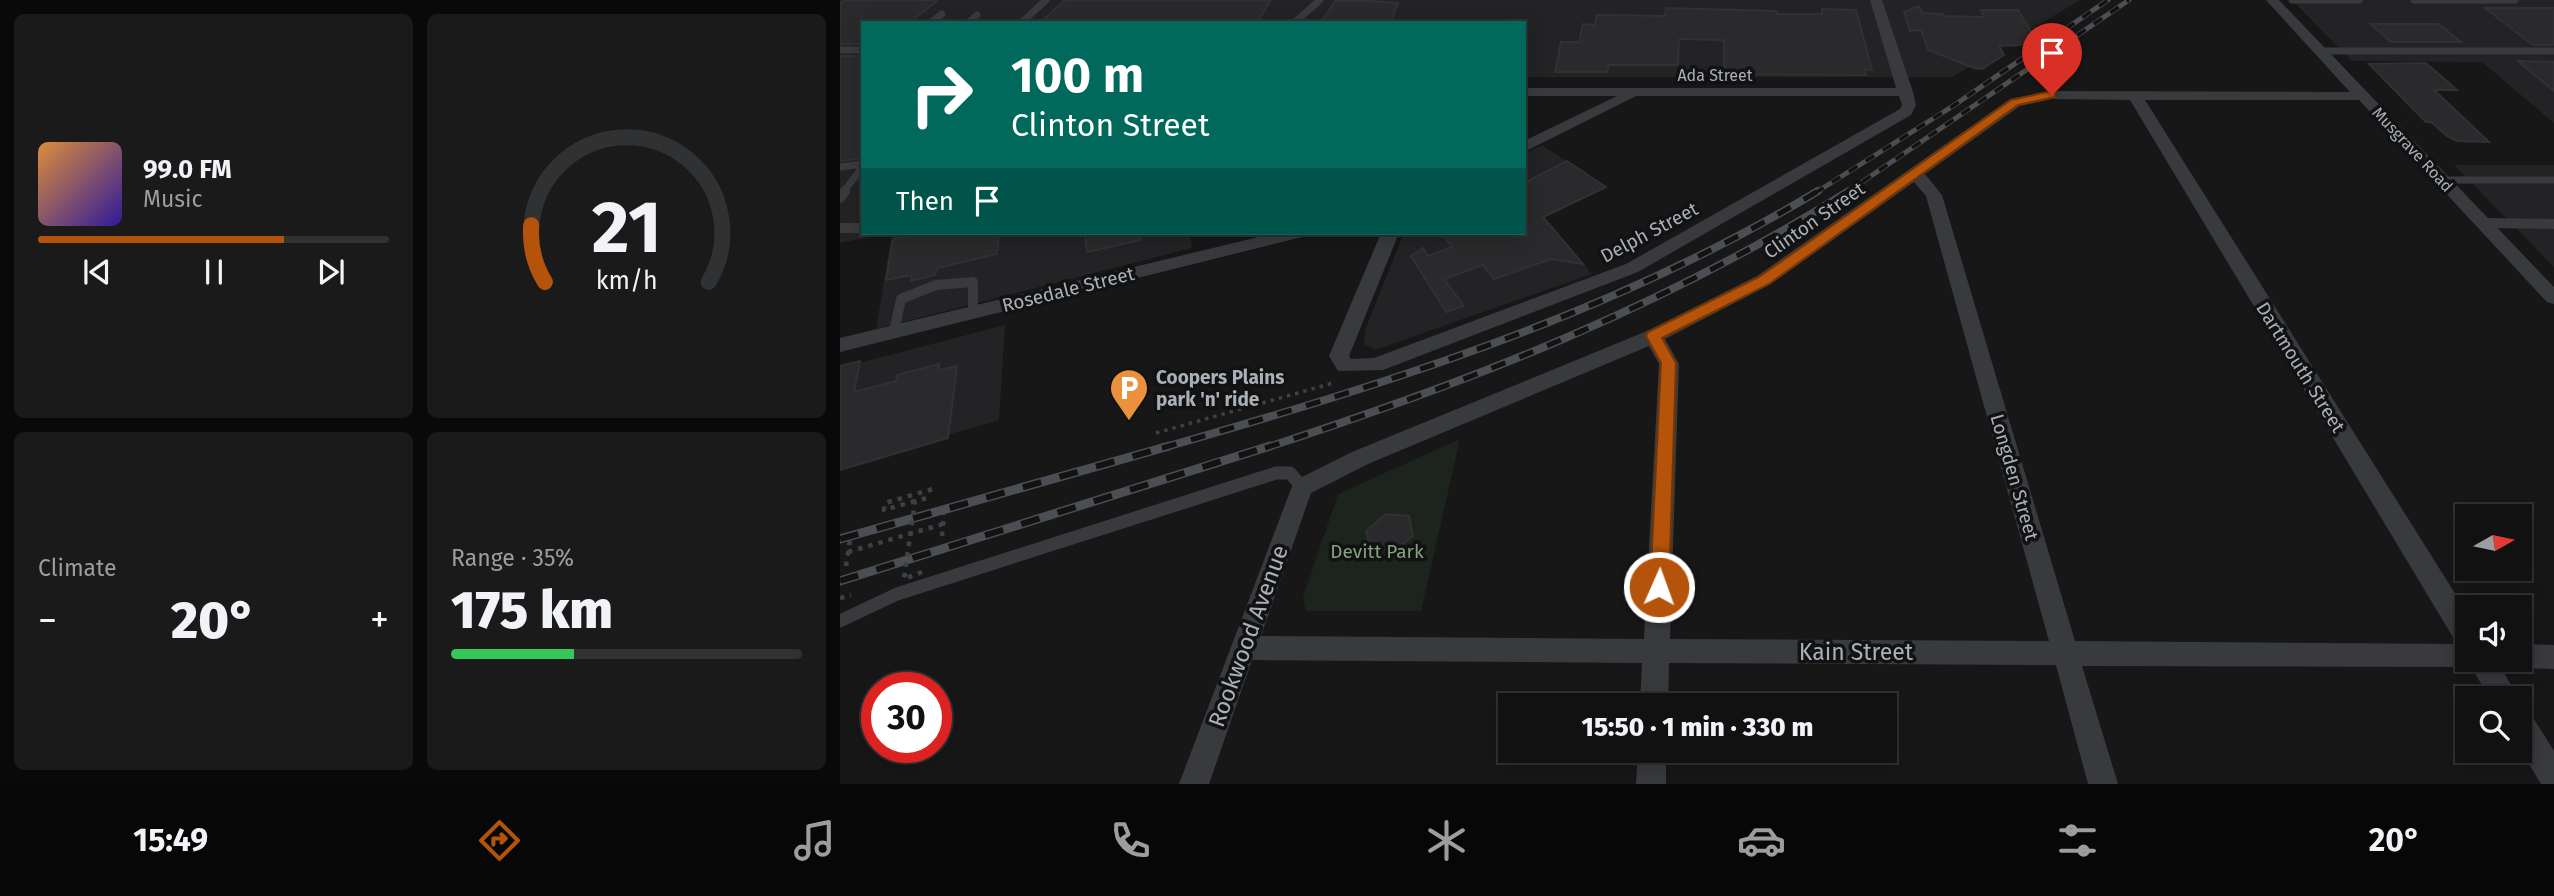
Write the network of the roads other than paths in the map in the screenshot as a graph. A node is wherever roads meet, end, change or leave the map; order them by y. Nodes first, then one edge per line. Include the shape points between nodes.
1 (1046, 0) edge
2 (1320, 0) edge
3 (1876, 0) edge
4 (2272, 0) edge
5 (2292, 0) edge
6 (2359, 0) edge
7 (2414, 0) edge
8 (2515, 0) edge
9 (942, 14) dead end
10 (977, 15) dead end
11 (933, 21) edge
12 (970, 21) edge
13 (1023, 21) edge
14 (1296, 21) edge
15 (840, 50) edge
16 (861, 50) edge
17 (2320, 51) junction
18 (2554, 51) edge
19 (1526, 92) edge
20 (1906, 92) junction
21 (1636, 93) junction
22 (2134, 96) junction
23 (2363, 96) junction
24 (1526, 146) edge
25 (861, 165) edge
26 (840, 167) edge
27 (861, 168) edge
28 (1916, 174) junction
29 (2443, 180) junction
30 (2554, 180) edge
31 (840, 198) edge
32 (2483, 223) junction
33 (2554, 224) edge
34 (840, 228) edge
35 (861, 228) edge
36 (1288, 235) edge
37 (1389, 235) edge
38 (2554, 298) edge
39 (973, 312) junction
40 (894, 331) junction
41 (1654, 336) junction
42 (840, 345) edge
43 (1302, 487) junction
44 (2455, 617) edge
45 (840, 621) edge
46 (1244, 648) junction
47 (1657, 651) junction
48 (2066, 654) junction
49 (2455, 656) edge
50 (2532, 656) edge
51 (2554, 657) edge
52 (1655, 693) edge
53 (2532, 742) edge
54 (1652, 763) edge
55 (2554, 778) edge
56 (1194, 784) edge
57 (1651, 784) edge
58 (2102, 784) edge

1 - 13 lane
2 - 14 lane
3 - 20 street
4 - 17 street, Musgrave Road
5 - 6 lane
7 - 8 lane
9 - 11 lane
10 - 12 lane
15 - 16 lane
17 - 18 lane
17 - 23 street, Musgrave Road
19 - 21 street, Ada Street
20 - 21 street, Ada Street
20 - 37 street, Delph Street via 1906,112 1632,268 1376,365 1345,366 1339,356
21 - 24 street
22 - 23 street, Clinton Street
22 - 28 street, Clinton Street via 2052,95 2015,102
22 - 44 street, Dartmouth Street
23 - 29 street, Musgrave Road
25 - 26 lane
27 - 31 lane
28 - 41 street, Clinton Street via 1764,281
28 - 48 street, Longden Street via 1934,195
29 - 30 lane
29 - 32 street, Musgrave Road
32 - 33 lane
32 - 38 street, Musgrave Road
34 - 35 lane
36 - 39 street, Rosedale Street
39 - 40 street, Rosedale Street
39 - 40 lane via 974,282 911,292 901,299
40 - 42 street, Rosedale Street
41 - 43 street, Clinton Street via 1360,458
41 - 47 street via 1668,363
43 - 45 lane via 1290,473 1276,473 897,594
43 - 46 street, Rookwood Avenue
46 - 47 street, Kain Street
46 - 56 street, Rookwood Avenue
47 - 48 street, Kain Street
47 - 52 street
48 - 49 street, Kain Street
48 - 58 street, Longden Street
50 - 51 street
53 - 55 street
54 - 57 street

